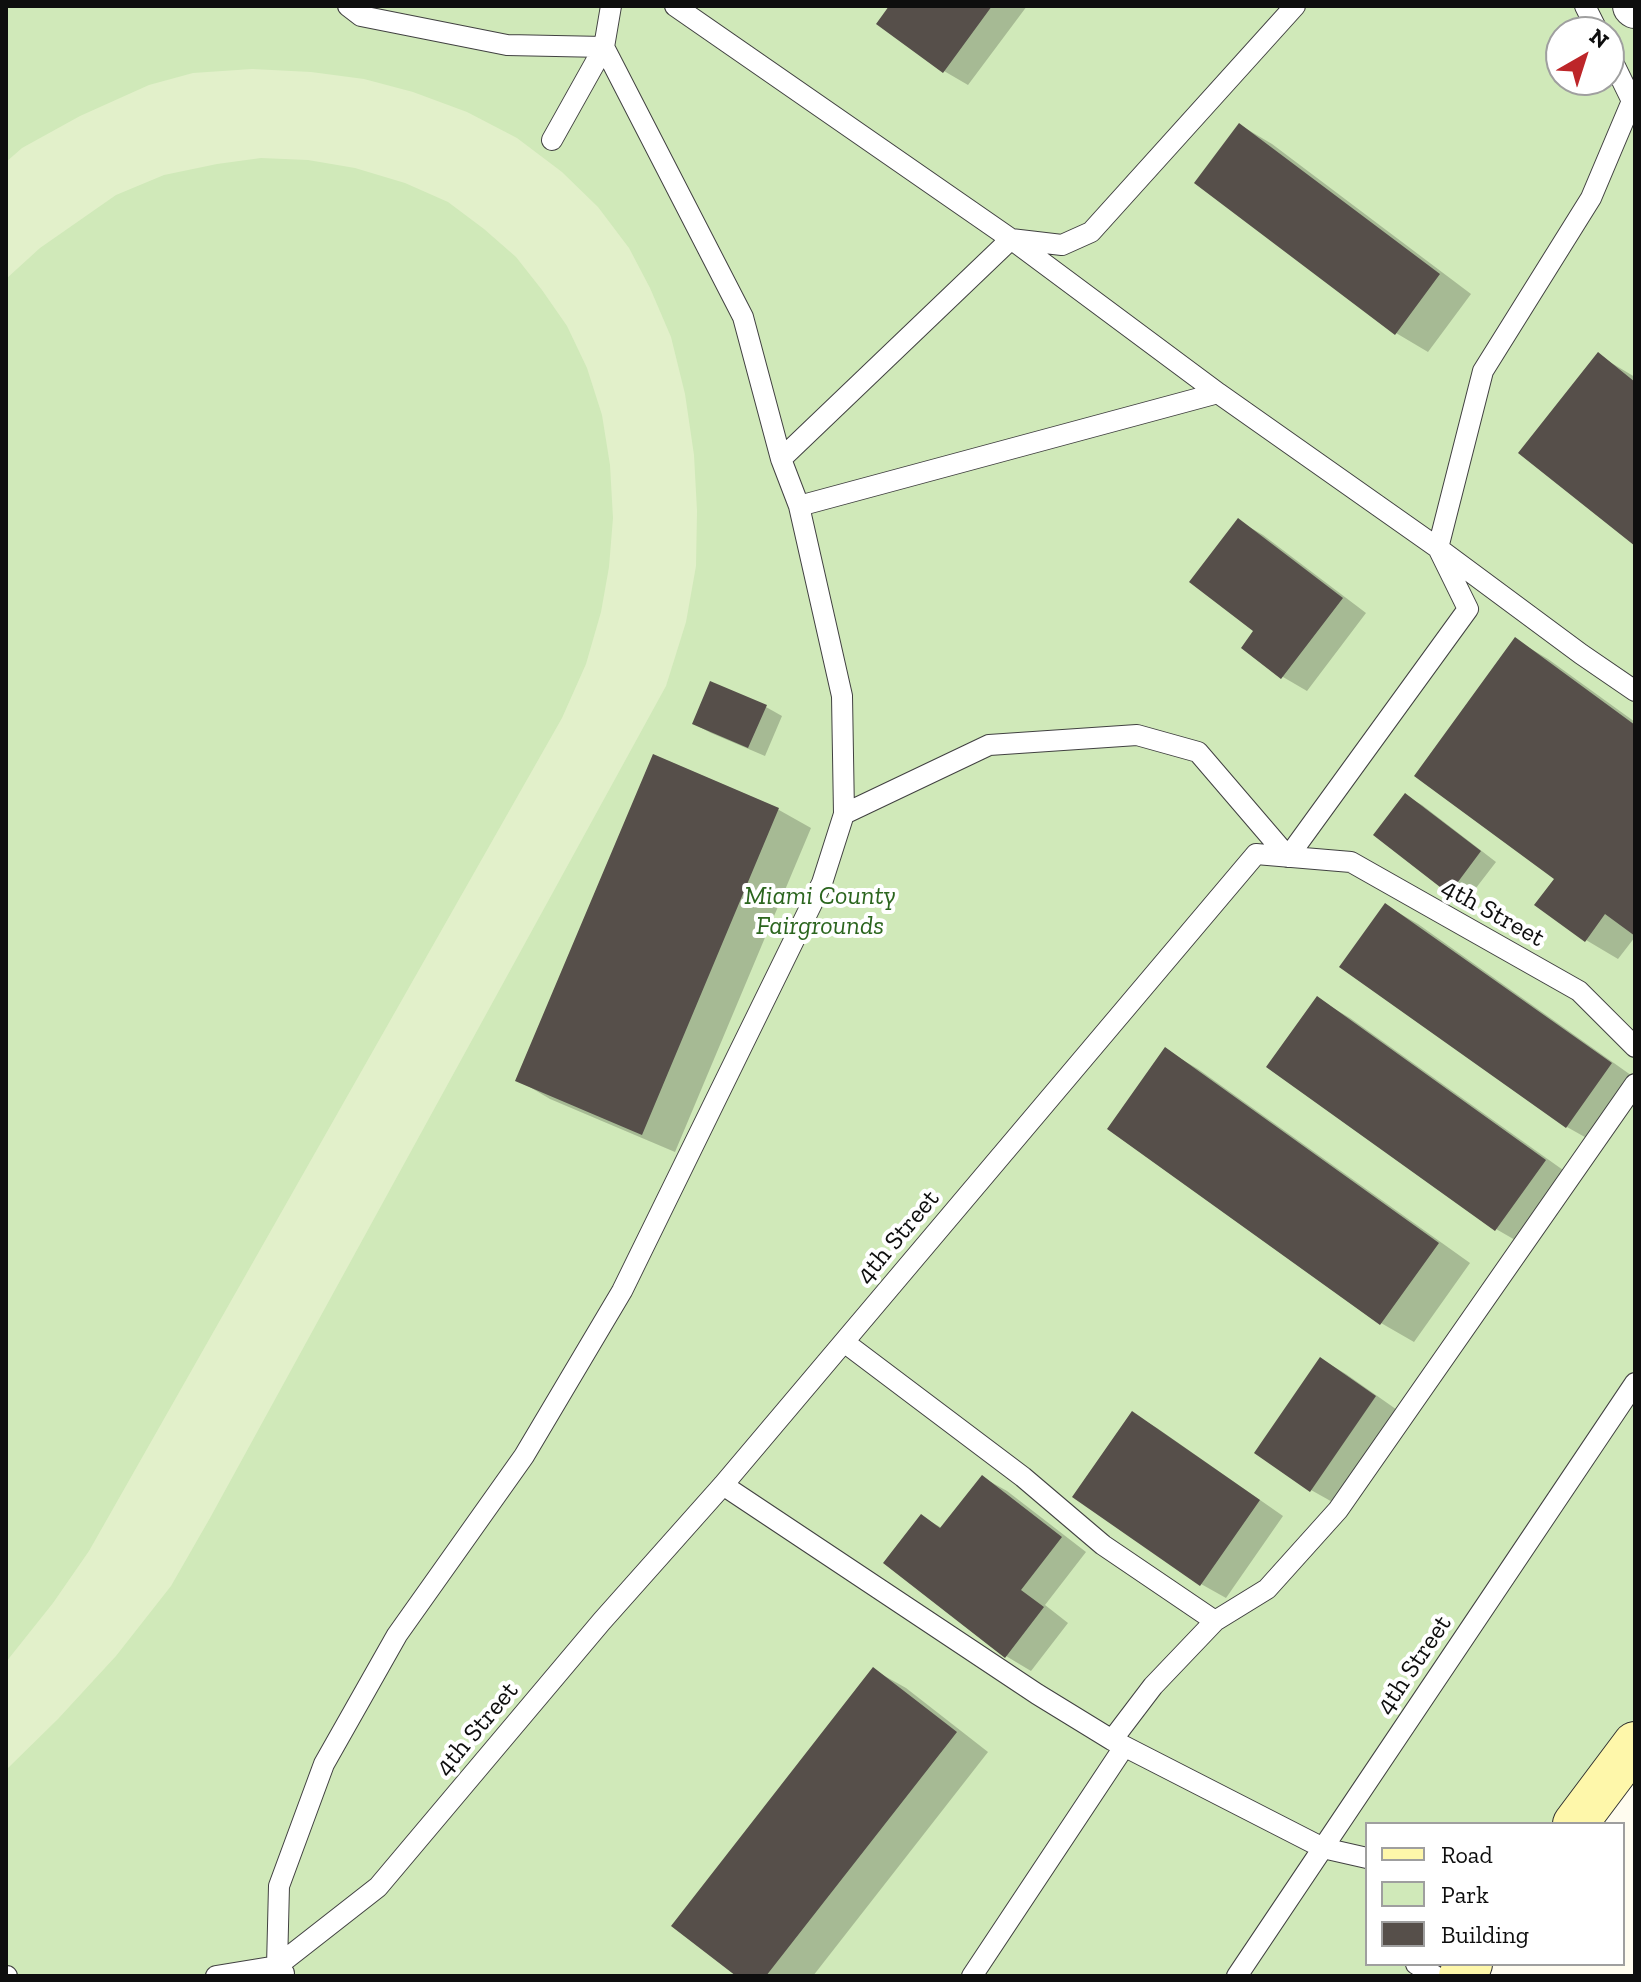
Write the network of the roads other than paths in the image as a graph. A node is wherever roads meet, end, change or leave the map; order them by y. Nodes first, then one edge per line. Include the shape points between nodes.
1 (348, 6) edge
2 (611, 6) edge
3 (675, 6) edge
4 (1295, 6) edge
5 (604, 47) junction
6 (1625, 87) edge
7 (552, 140) dead end
8 (1011, 239) junction
9 (1218, 393) junction
10 (781, 459) junction
11 (799, 506) junction
12 (1438, 548) junction
13 (1635, 691) edge
14 (844, 814) junction
15 (1288, 857) junction
16 (1635, 1047) edge
17 (1635, 1084) edge
18 (844, 1342) junction
19 (1635, 1383) edge
20 (723, 1485) junction
21 (1215, 1621) junction
22 (1118, 1744) junction
23 (1635, 1744) edge
24 (1576, 1822) edge
25 (1323, 1848) junction
26 (1365, 1858) edge
27 (278, 1973) edge
28 (216, 1976) edge
29 (972, 1976) edge
30 (1237, 1976) edge

1 - 5 lane via 361,16 507,45
2 - 5 lane
3 - 8 lane
4 - 8 lane via 1091,232 1062,245
5 - 7 lane
5 - 10 lane via 743,317
6 - 12 lane via 1632,101 1591,198 1483,371
8 - 9 lane
8 - 10 lane
9 - 11 lane
9 - 12 lane
10 - 11 lane
11 - 14 lane via 842,696
12 - 13 lane
12 - 15 lane via 1468,609
14 - 15 lane via 989,745 1137,735 1198,752
14 - 27 lane via 822,883 622,1291 524,1456 397,1635 324,1764 279,1886
15 - 16 lane, 4th Street via 1351,862 1579,991
15 - 18 lane, 4th Street via 1256,854
17 - 21 lane via 1338,1510 1267,1589
18 - 20 lane, 4th Street
18 - 21 lane via 1023,1477 1103,1545
19 - 25 lane, 4th Street
20 - 22 lane
20 - 27 lane, 4th Street via 378,1887
21 - 22 lane via 1153,1686
22 - 25 lane
22 - 29 lane
23 - 24 main road
25 - 26 lane
25 - 30 lane, 4th Street
27 - 28 lane

